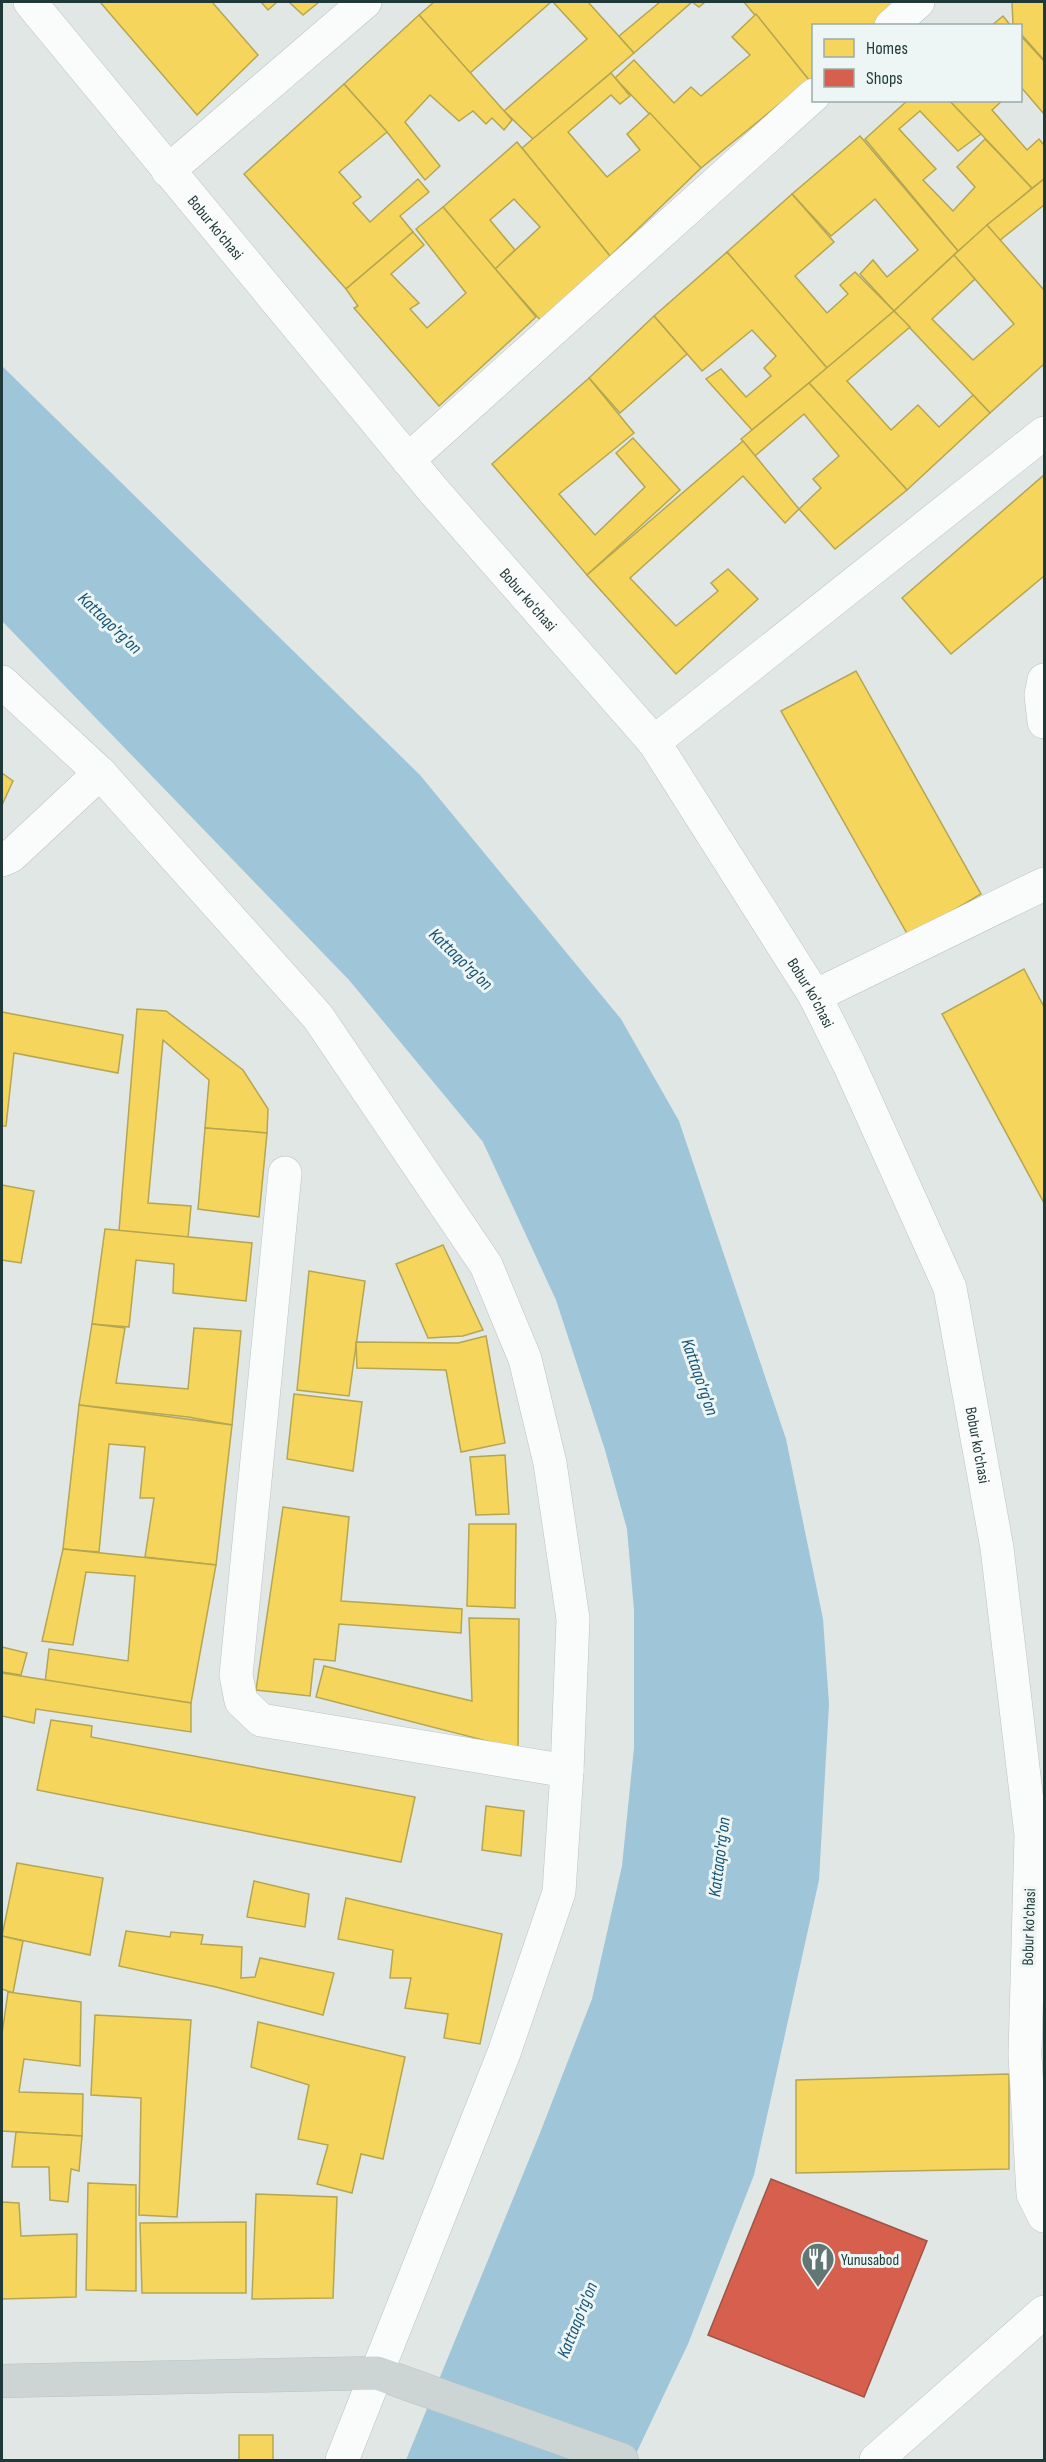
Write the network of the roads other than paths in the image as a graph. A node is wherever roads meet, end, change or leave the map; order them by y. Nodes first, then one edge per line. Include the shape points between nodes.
1 (30, 2) edge
2 (365, 2) edge
3 (918, 2) edge
4 (893, 24) edge
5 (812, 96) edge
6 (168, 171) junction
7 (1044, 434) edge
8 (408, 460) junction
9 (1044, 680) edge
10 (2, 682) edge
11 (1044, 722) edge
12 (654, 742) junction
13 (100, 773) junction
14 (2, 860) edge
15 (1044, 884) edge
16 (815, 996) junction
17 (285, 1173) dead end
18 (567, 1771) junction
19 (1035, 2055) edge
20 (1044, 2216) edge
21 (1044, 2312) edge
22 (377, 2373) junction
23 (2, 2381) edge
24 (342, 2460) edge
25 (622, 2460) edge
26 (876, 2460) edge

1 - 6 street, Bobur ko'chasi
2 - 6 street
3 - 4 street
5 - 8 street
6 - 8 street, Bobur ko'chasi
7 - 12 street
8 - 12 street, Bobur ko'chasi
9 - 11 street
10 - 13 street
12 - 16 street, Bobur ko'chasi
13 - 14 street
13 - 18 street via 318,1017 486,1265 525,1359 550,1462 573,1619
15 - 16 street
16 - 19 street, Bobur ko'chasi via 950,1288 997,1548 1030,1835
17 - 18 street via 236,1675 241,1701 261,1720
18 - 22 street via 559,1892 504,2053
19 - 20 street, Bobur ko'chasi via 1032,2194
21 - 26 street
22 - 23 main road
22 - 24 street
22 - 25 main road

